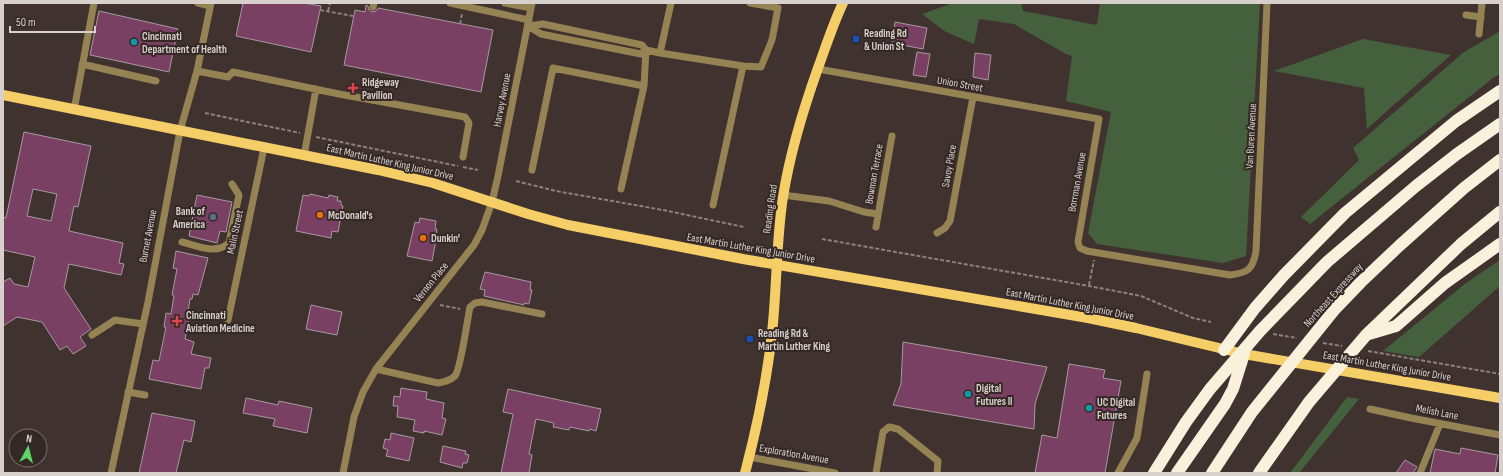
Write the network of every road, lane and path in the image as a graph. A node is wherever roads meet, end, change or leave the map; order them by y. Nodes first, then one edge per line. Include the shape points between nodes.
1 (94, 3) edge
2 (198, 3) edge
3 (330, 3) edge
4 (450, 3) edge
5 (505, 3) edge
6 (671, 3) edge
7 (750, 3) edge
8 (843, 3) edge
9 (1267, 3) edge
10 (1482, 3) edge
11 (211, 4) edge
12 (532, 5) edge
13 (320, 10) dead end
14 (328, 11) junction
15 (1466, 15) dead end
16 (353, 16) dead end
17 (1481, 17) junction
18 (528, 23) junction
19 (1479, 34) dead end
20 (646, 50) junction
21 (660, 52) junction
22 (82, 64) junction
23 (743, 66) junction
24 (818, 69) junction
25 (197, 70) junction
26 (156, 81) dead end
27 (644, 86) junction
28 (316, 89) junction
29 (1500, 91) edge
30 (3, 95) edge
31 (973, 97) junction
32 (74, 110) junction
33 (205, 113) dead end
34 (1099, 119) joint
35 (1500, 124) edge
36 (180, 131) junction
37 (308, 135) junction
38 (892, 136) dead end
39 (264, 148) junction
40 (304, 156) junction
41 (463, 157) dead end
42 (1500, 160) edge
43 (478, 170) dead end
44 (532, 170) dead end
45 (516, 181) dead end
46 (232, 184) dead end
47 (621, 189) dead end
48 (783, 195) junction
49 (492, 202) junction
50 (713, 205) dead end
51 (1500, 212) edge
52 (878, 214) junction
53 (744, 228) dead end
54 (876, 228) dead end
55 (938, 233) dead end
56 (822, 239) dead end
57 (182, 242) dead end
58 (1500, 244) edge
59 (1095, 253) junction
60 (777, 264) junction
61 (1088, 286) junction
62 (440, 305) dead end
63 (460, 309) dead end
64 (542, 314) dead end
65 (228, 320) dead end
66 (1211, 322) dead end
67 (143, 324) junction
68 (1368, 334) junction
69 (92, 336) dead end
70 (1219, 349) junction
71 (1244, 354) junction
72 (376, 369) junction
73 (1148, 374) dead end
74 (128, 392) junction
75 (145, 395) dead end
76 (1500, 398) edge
77 (1370, 409) dead end
78 (1440, 424) junction
79 (1500, 435) edge
80 (749, 458) junction
81 (111, 473) edge
82 (343, 473) edge
83 (745, 473) edge
84 (835, 473) edge
85 (876, 473) edge
86 (937, 473) edge
87 (1118, 473) edge
88 (1154, 473) edge
89 (1177, 473) edge
90 (1212, 473) edge
91 (1259, 473) edge
92 (1420, 473) edge

1 - 22 street
2 - 11 street
3 - 14 path
4 - 18 street
5 - 12 street
6 - 21 street
7 - 23 street via 778,8 772,40 761,67
8 - 24 main road, Reading Road
9 - 59 street, Van Buren Avenue via 1256,251 1250,270 1230,276
10 - 17 street
11 - 25 street, Burnet Avenue
12 - 18 street, Harvey Avenue
13 - 14 path
14 - 16 path
15 - 17 street
17 - 19 street
18 - 20 street via 541,34 641,54
18 - 49 street, Harvey Avenue
20 - 21 street
20 - 27 street
21 - 23 street
22 - 26 street
22 - 32 street
23 - 50 street
24 - 31 street, Union Street
24 - 48 main road, Reading Road via 799,125
25 - 28 street via 228,77 233,72
25 - 36 street, Burnet Avenue
27 - 44 street via 553,68
27 - 47 street
28 - 37 street
28 - 41 street via 465,118 469,122
29 - 70 highway via 1456,120 1345,213 1300,258
30 - 32 main road, East Martin Luther King Junior Drive
31 - 34 street, Union Street
31 - 55 street, Savoy Place via 950,221
32 - 36 main road, East Martin Luther King Junior Drive
33 - 37 path
34 - 59 street, Borrman Avenue via 1078,242 1080,248
35 - 88 highway via 1416,186 1328,262 1260,331 1210,389
36 - 39 main road, East Martin Luther King Junior Drive
36 - 67 street, Burnet Avenue
37 - 40 street
37 - 43 path
38 - 52 street, Bowman Terrace
39 - 40 main road, East Martin Luther King Junior Drive
39 - 65 street, Malin Street
40 - 49 main road, East Martin Luther King Junior Drive via 433,183
42 - 90 highway, Northeast Expressway via 1464,188 1399,246 1335,309 1252,412
45 - 53 path
46 - 57 street via 239,195 229,244 215,250
48 - 52 street, Bowman Terrace via 829,201
48 - 60 main road, Reading Road
49 - 60 main road, East Martin Luther King Junior Drive via 568,225
49 - 72 street, Vernon Place via 482,230 469,252
51 - 68 highway via 1456,249
52 - 54 street
56 - 61 path
58 - 68 highway via 1445,283 1396,326
59 - 61 path
60 - 70 main road, East Martin Luther King Junior Drive via 1088,318
60 - 80 main road, Reading Road via 765,383
61 - 66 path via 1141,296 1193,318
62 - 63 path
64 - 72 street via 482,302 475,303 470,307 457,372 449,380 438,383
67 - 69 street via 115,320
67 - 74 street, Burnet Avenue
68 - 91 highway via 1309,402
70 - 71 main road, East Martin Luther King Junior Drive
71 - 76 main road, East Martin Luther King Junior Drive
71 - 89 highway via 1233,389 1225,404
72 - 82 street, Vernon Place via 363,392 354,417
73 - 87 street via 1136,438
74 - 75 street
74 - 81 street, Burnet Avenue
77 - 78 street, Melish Lane
78 - 79 street, Melish Lane
78 - 92 street
80 - 83 main road, Reading Road
80 - 84 street, Exploration Avenue
85 - 86 street via 882,432 889,427 898,430 938,461

